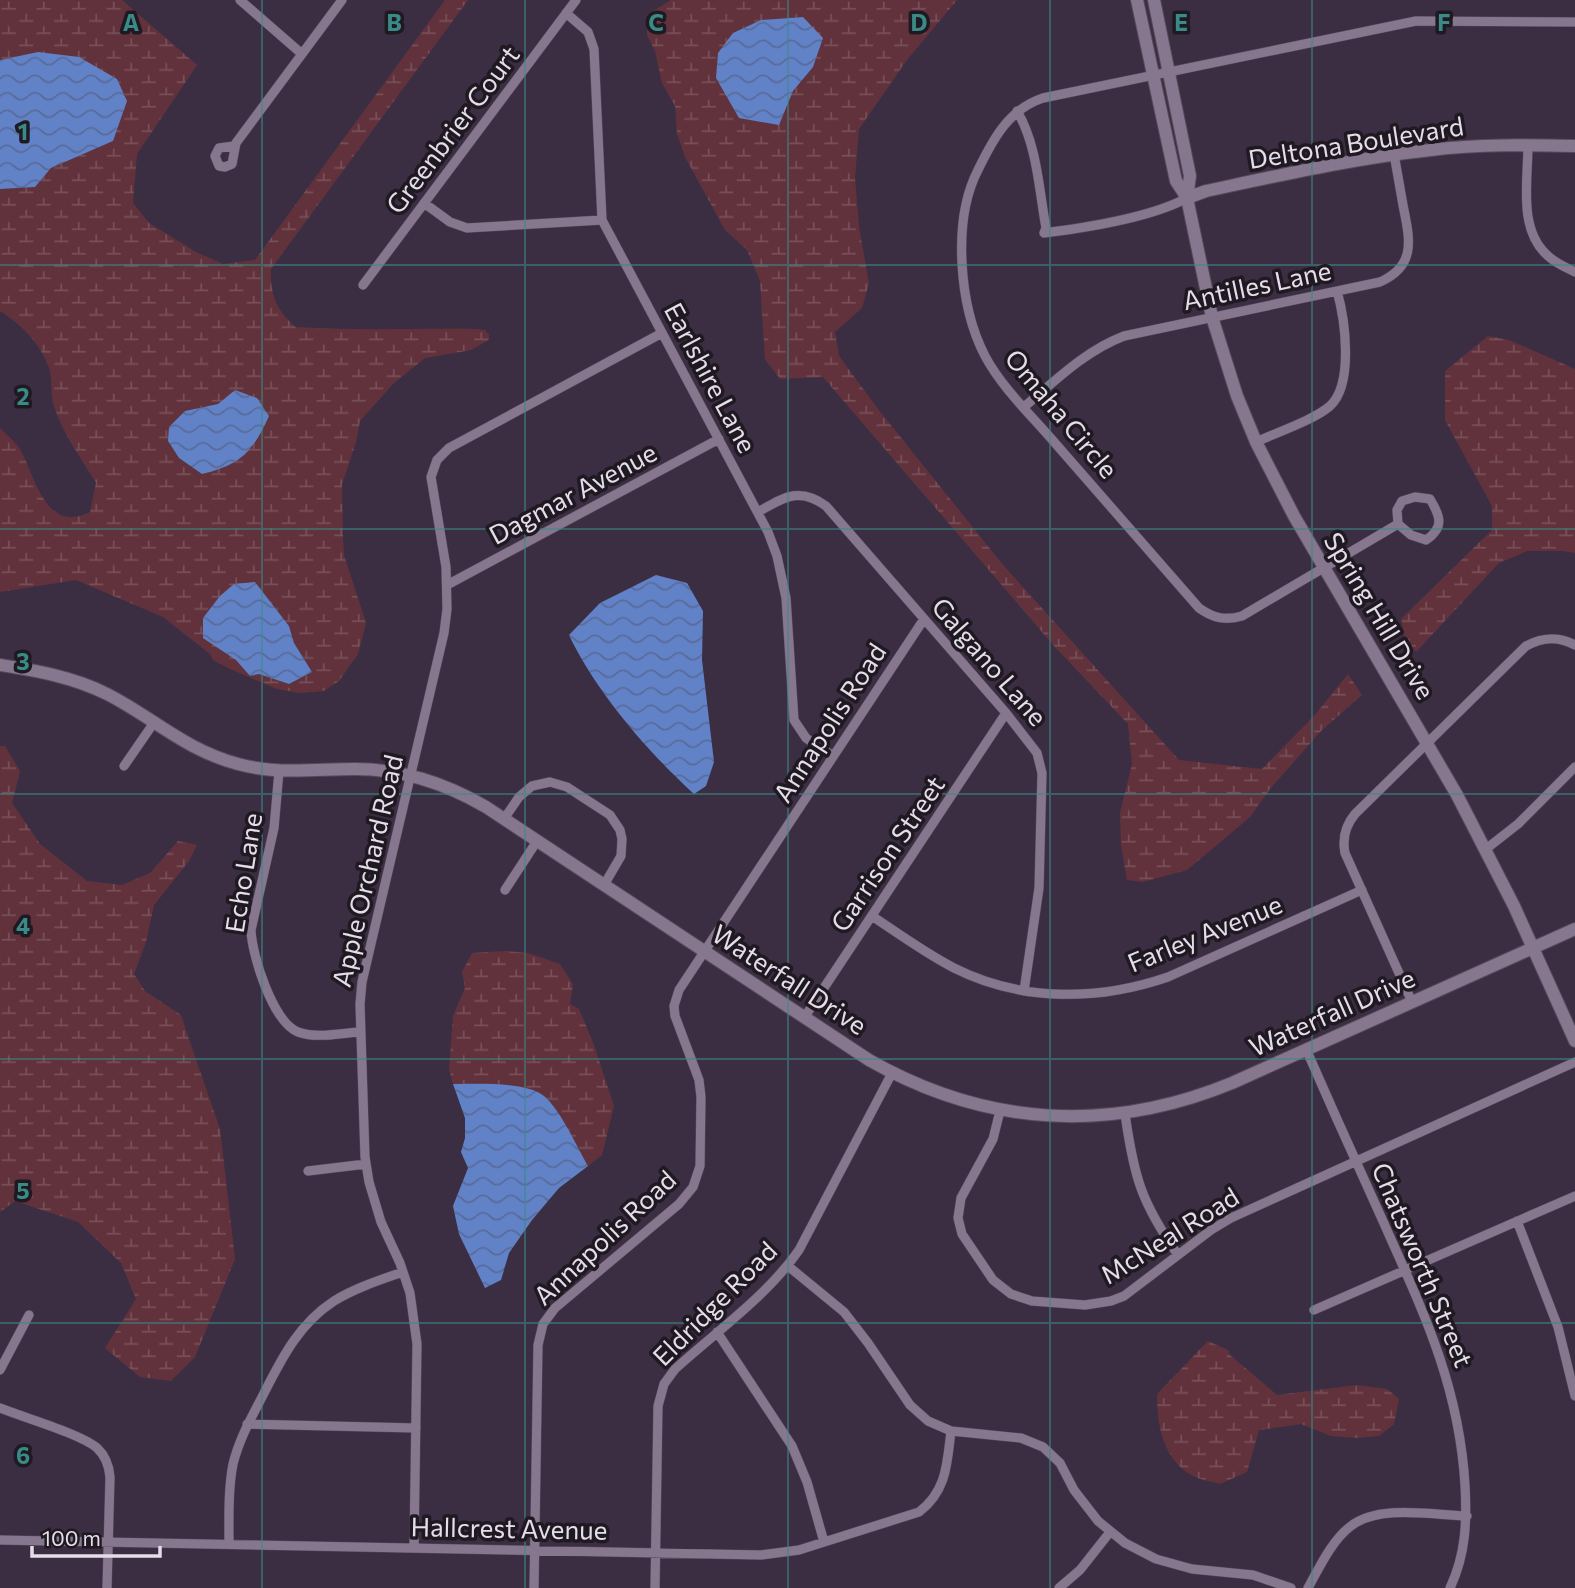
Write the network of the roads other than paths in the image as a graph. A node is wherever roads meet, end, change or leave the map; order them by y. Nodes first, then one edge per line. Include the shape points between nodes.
1 (240, 0) edge
2 (342, 0) edge
3 (576, 0) edge
4 (1137, 0) edge
5 (1154, 0) edge
6 (566, 13) junction
7 (1575, 22) edge
8 (302, 54) junction
9 (1168, 71) junction
10 (1153, 75) junction
11 (1017, 111) junction
12 (1528, 145) junction
13 (234, 146) dead end
14 (1575, 146) edge
15 (1394, 155) junction
16 (1187, 198) junction
17 (424, 203) junction
18 (601, 220) junction
19 (1575, 272) edge
20 (363, 285) dead end
21 (1338, 291) junction
22 (1212, 317) junction
23 (662, 333) junction
24 (1024, 407) junction
25 (719, 439) junction
26 (1256, 442) junction
27 (758, 512) junction
28 (1398, 524) junction
29 (1324, 567) junction
30 (447, 585) junction
31 (924, 619) junction
32 (1575, 645) edge
33 (0, 665) edge
34 (1006, 713) junction
35 (153, 723) junction
36 (1428, 743) junction
37 (833, 756) junction
38 (124, 766) dead end
39 (1575, 767) edge
40 (279, 771) junction
41 (411, 775) junction
42 (504, 819) junction
43 (537, 841) junction
44 (1486, 849) junction
45 (604, 885) junction
46 (505, 890) dead end
47 (1362, 890) junction
48 (872, 916) junction
49 (1575, 929) edge
50 (1532, 947) junction
51 (704, 952) junction
52 (1024, 991) junction
53 (1412, 1002) junction
54 (804, 1018) junction
55 (359, 1032) junction
56 (1575, 1041) edge
57 (1306, 1049) junction
58 (1575, 1062) edge
59 (892, 1073) junction
60 (1000, 1111) junction
61 (1125, 1114) junction
62 (1356, 1162) junction
63 (366, 1164) junction
64 (308, 1171) dead end
65 (1575, 1196) edge
66 (1517, 1221) junction
67 (1178, 1255) junction
68 (788, 1266) junction
69 (403, 1272) junction
70 (1405, 1272) junction
71 (1314, 1310) dead end
72 (29, 1315) dead end
73 (717, 1332) junction
74 (0, 1370) edge
75 (1575, 1396) edge
76 (0, 1408) edge
77 (247, 1424) junction
78 (416, 1428) junction
79 (951, 1431) junction
80 (1467, 1516) junction
81 (1110, 1532) junction
82 (0, 1540) edge
83 (108, 1542) junction
84 (824, 1542) junction
85 (229, 1544) junction
86 (414, 1548) junction
87 (534, 1551) junction
88 (656, 1553) junction
89 (107, 1588) edge
90 (534, 1588) edge
91 (655, 1588) edge
92 (1059, 1588) edge
93 (1291, 1588) edge
94 (1308, 1588) edge
95 (1450, 1588) edge

1 - 8 street
2 - 8 street
3 - 6 street, Greenbrier Court
4 - 10 main road, Spring Hill Drive
5 - 9 main road, Spring Hill Drive
6 - 17 street, Greenbrier Court
6 - 18 street, Earlshire Lane via 588,32 594,49
7 - 9 street, Omaha Circle via 1416,21
8 - 13 street
9 - 10 street, Omaha Circle
9 - 16 main road, Spring Hill Drive via 1190,176
10 - 11 street, Omaha Circle via 1043,98
10 - 16 main road, Spring Hill Drive via 1176,181
11 - 16 street via 1026,125 1033,155 1044,233 1172,206
11 - 24 street, Omaha Circle via 1006,121 975,175 964,210 963,251 970,318 977,338 994,371
12 - 14 main road, Deltona Boulevard
12 - 15 main road, Deltona Boulevard
12 - 19 street via 1532,234 1546,255
15 - 16 main road, Deltona Boulevard
15 - 21 street, Antilles Lane via 1409,239 1406,259 1389,278
16 - 22 main road, Spring Hill Drive
17 - 18 street via 467,228
17 - 20 street, Greenbrier Court
18 - 23 street, Earlshire Lane
21 - 22 street, Antilles Lane
21 - 26 street via 1345,351 1336,399 1322,412
22 - 24 street, Antilles Lane via 1110,342 1078,361
22 - 26 main road, Spring Hill Drive
23 - 25 street, Earlshire Lane
23 - 30 street, Apple Orchard Road via 442,453 431,477
24 - 29 street, Omaha Circle via 1206,614 1224,619 1242,615
25 - 27 street, Earlshire Lane
25 - 30 street, Dagmar Avenue
26 - 29 main road, Spring Hill Drive
27 - 31 street, Galgano Lane via 789,496 817,499
27 - 37 street, Earlshire Lane via 785,587 794,720 806,738
28 - 28 street via 1402,501 1430,499 1437,511 1436,534 1426,540 1411,536
28 - 29 street, Omaha Circle
29 - 36 main road, Spring Hill Drive
30 - 41 street, Apple Orchard Road via 444,633
31 - 34 street, Galgano Lane
31 - 37 street, Annapolis Road
32 - 36 street via 1553,638 1526,646
33 - 35 main road, Waterfall Drive via 86,684
34 - 48 street, Garrison Street
34 - 52 street, Galgano Lane via 1032,743 1042,773 1040,888
35 - 38 street
35 - 40 main road, Waterfall Drive via 219,759
36 - 44 main road, Spring Hill Drive
36 - 47 street via 1347,827 1345,853
37 - 51 street, Annapolis Road
39 - 44 street
40 - 41 main road, Waterfall Drive via 373,769
40 - 55 street, Echo Lane via 274,828 251,930 253,947 286,1025 307,1034
41 - 42 main road, Waterfall Drive via 452,789
41 - 55 street, Apple Orchard Road via 362,982
42 - 43 main road, Waterfall Drive
42 - 45 street via 525,791 540,783 558,783 610,815 620,830 621,856
43 - 45 main road, Waterfall Drive
43 - 46 street
44 - 50 main road, Spring Hill Drive
45 - 51 main road, Waterfall Drive
47 - 52 street, Farley Avenue via 1146,984 1096,994
47 - 53 street
48 - 52 street, Farley Avenue via 956,969
48 - 54 street, Garrison Street
49 - 50 main road, Waterfall Drive
50 - 53 main road, Waterfall Drive
50 - 56 main road, Spring Hill Drive
51 - 54 main road, Waterfall Drive
51 - 87 street, Annapolis Road via 674,1006 701,1090 698,1176 679,1204 555,1308 543,1324 538,1345
53 - 57 main road, Waterfall Drive
54 - 59 main road, Waterfall Drive
55 - 63 street, Apple Orchard Road
57 - 61 main road, Waterfall Drive via 1208,1093
57 - 62 street, Chatsworth Street
58 - 62 street, McNeal Road
59 - 60 main road, Waterfall Drive via 942,1095
59 - 68 street, Eldridge Road
60 - 61 main road, Waterfall Drive via 1056,1117
60 - 67 street, McNeal Road via 993,1139 961,1198 958,1218 966,1241 1002,1288 1032,1301 1097,1304 1124,1296
61 - 67 street via 1137,1182 1155,1222
62 - 67 street, McNeal Road via 1231,1218
62 - 70 street, Chatsworth Street
63 - 64 street
63 - 69 street, Apple Orchard Road via 374,1202
65 - 66 street
66 - 70 street
66 - 75 street via 1554,1315
68 - 73 street, Eldridge Road
68 - 79 street via 850,1319 918,1414
69 - 77 street via 347,1293 307,1323 285,1353
69 - 78 street, Apple Orchard Road via 415,1318
70 - 71 street
70 - 80 street, Chatsworth Street via 1433,1334 1452,1397
72 - 74 street
73 - 84 street via 792,1447
73 - 88 street, Eldridge Road via 675,1369 660,1395
76 - 83 street via 89,1442 102,1453 110,1477
77 - 78 street
77 - 85 street via 233,1466
78 - 86 street, Apple Orchard Road
79 - 81 street via 1021,1438 1043,1447 1060,1463 1085,1506
79 - 84 street, Hallcrest Avenue via 946,1475 927,1506 909,1517
80 - 94 street via 1384,1513 1360,1520 1343,1533
80 - 95 street, Chatsworth Street via 1463,1551
81 - 92 street
81 - 93 street via 1139,1552 1174,1565 1234,1571
82 - 83 street, Hallcrest Avenue
83 - 85 street, Hallcrest Avenue
83 - 89 street
84 - 88 street, Hallcrest Avenue via 761,1555
85 - 86 street, Hallcrest Avenue
86 - 87 street, Hallcrest Avenue
87 - 88 street, Hallcrest Avenue
87 - 90 street, Annapolis Road
88 - 91 street, Eldridge Road

